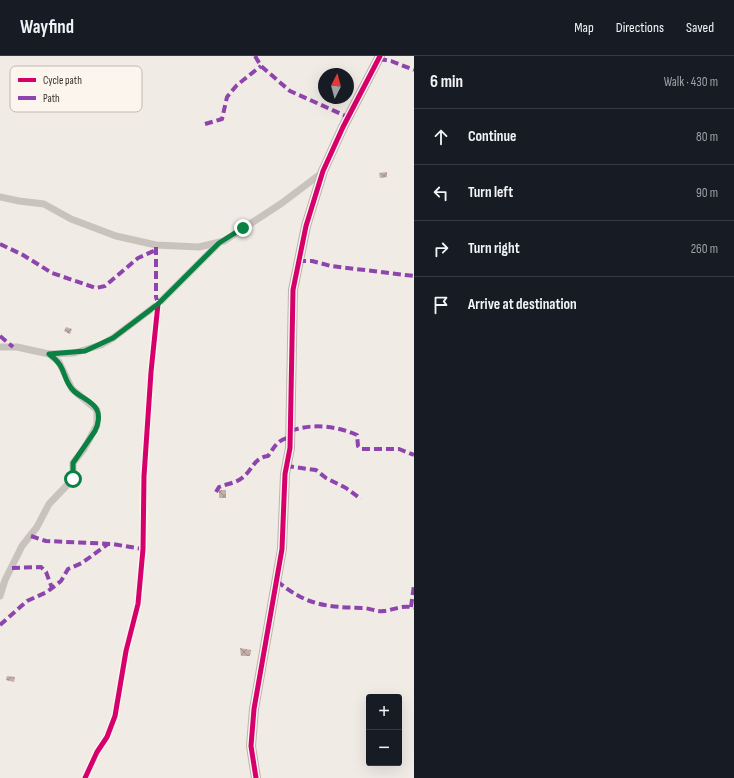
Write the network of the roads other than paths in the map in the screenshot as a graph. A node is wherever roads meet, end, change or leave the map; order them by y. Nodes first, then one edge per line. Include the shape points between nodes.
1 (380, 56) edge
2 (323, 172) junction
3 (0, 197) edge
4 (219, 243) junction
5 (158, 304) junction
6 (0, 347) edge
7 (49, 354) junction
8 (0, 596) edge
9 (85, 778) edge
10 (256, 778) edge

1 - 2 street
2 - 4 street via 282,203
2 - 10 street via 306,226 293,290 290,448 285,474 282,549 254,710 252,746
3 - 4 street via 44,204 71,219 108,234 150,244 184,248
4 - 5 street
5 - 7 street via 101,345 85,351
5 - 9 street via 151,372 144,476 143,549 137,611 126,651 115,716
6 - 7 street via 17,347
7 - 8 street via 59,362 72,389 97,410 97,426 73,463 73,479 50,504 38,527 20,549

